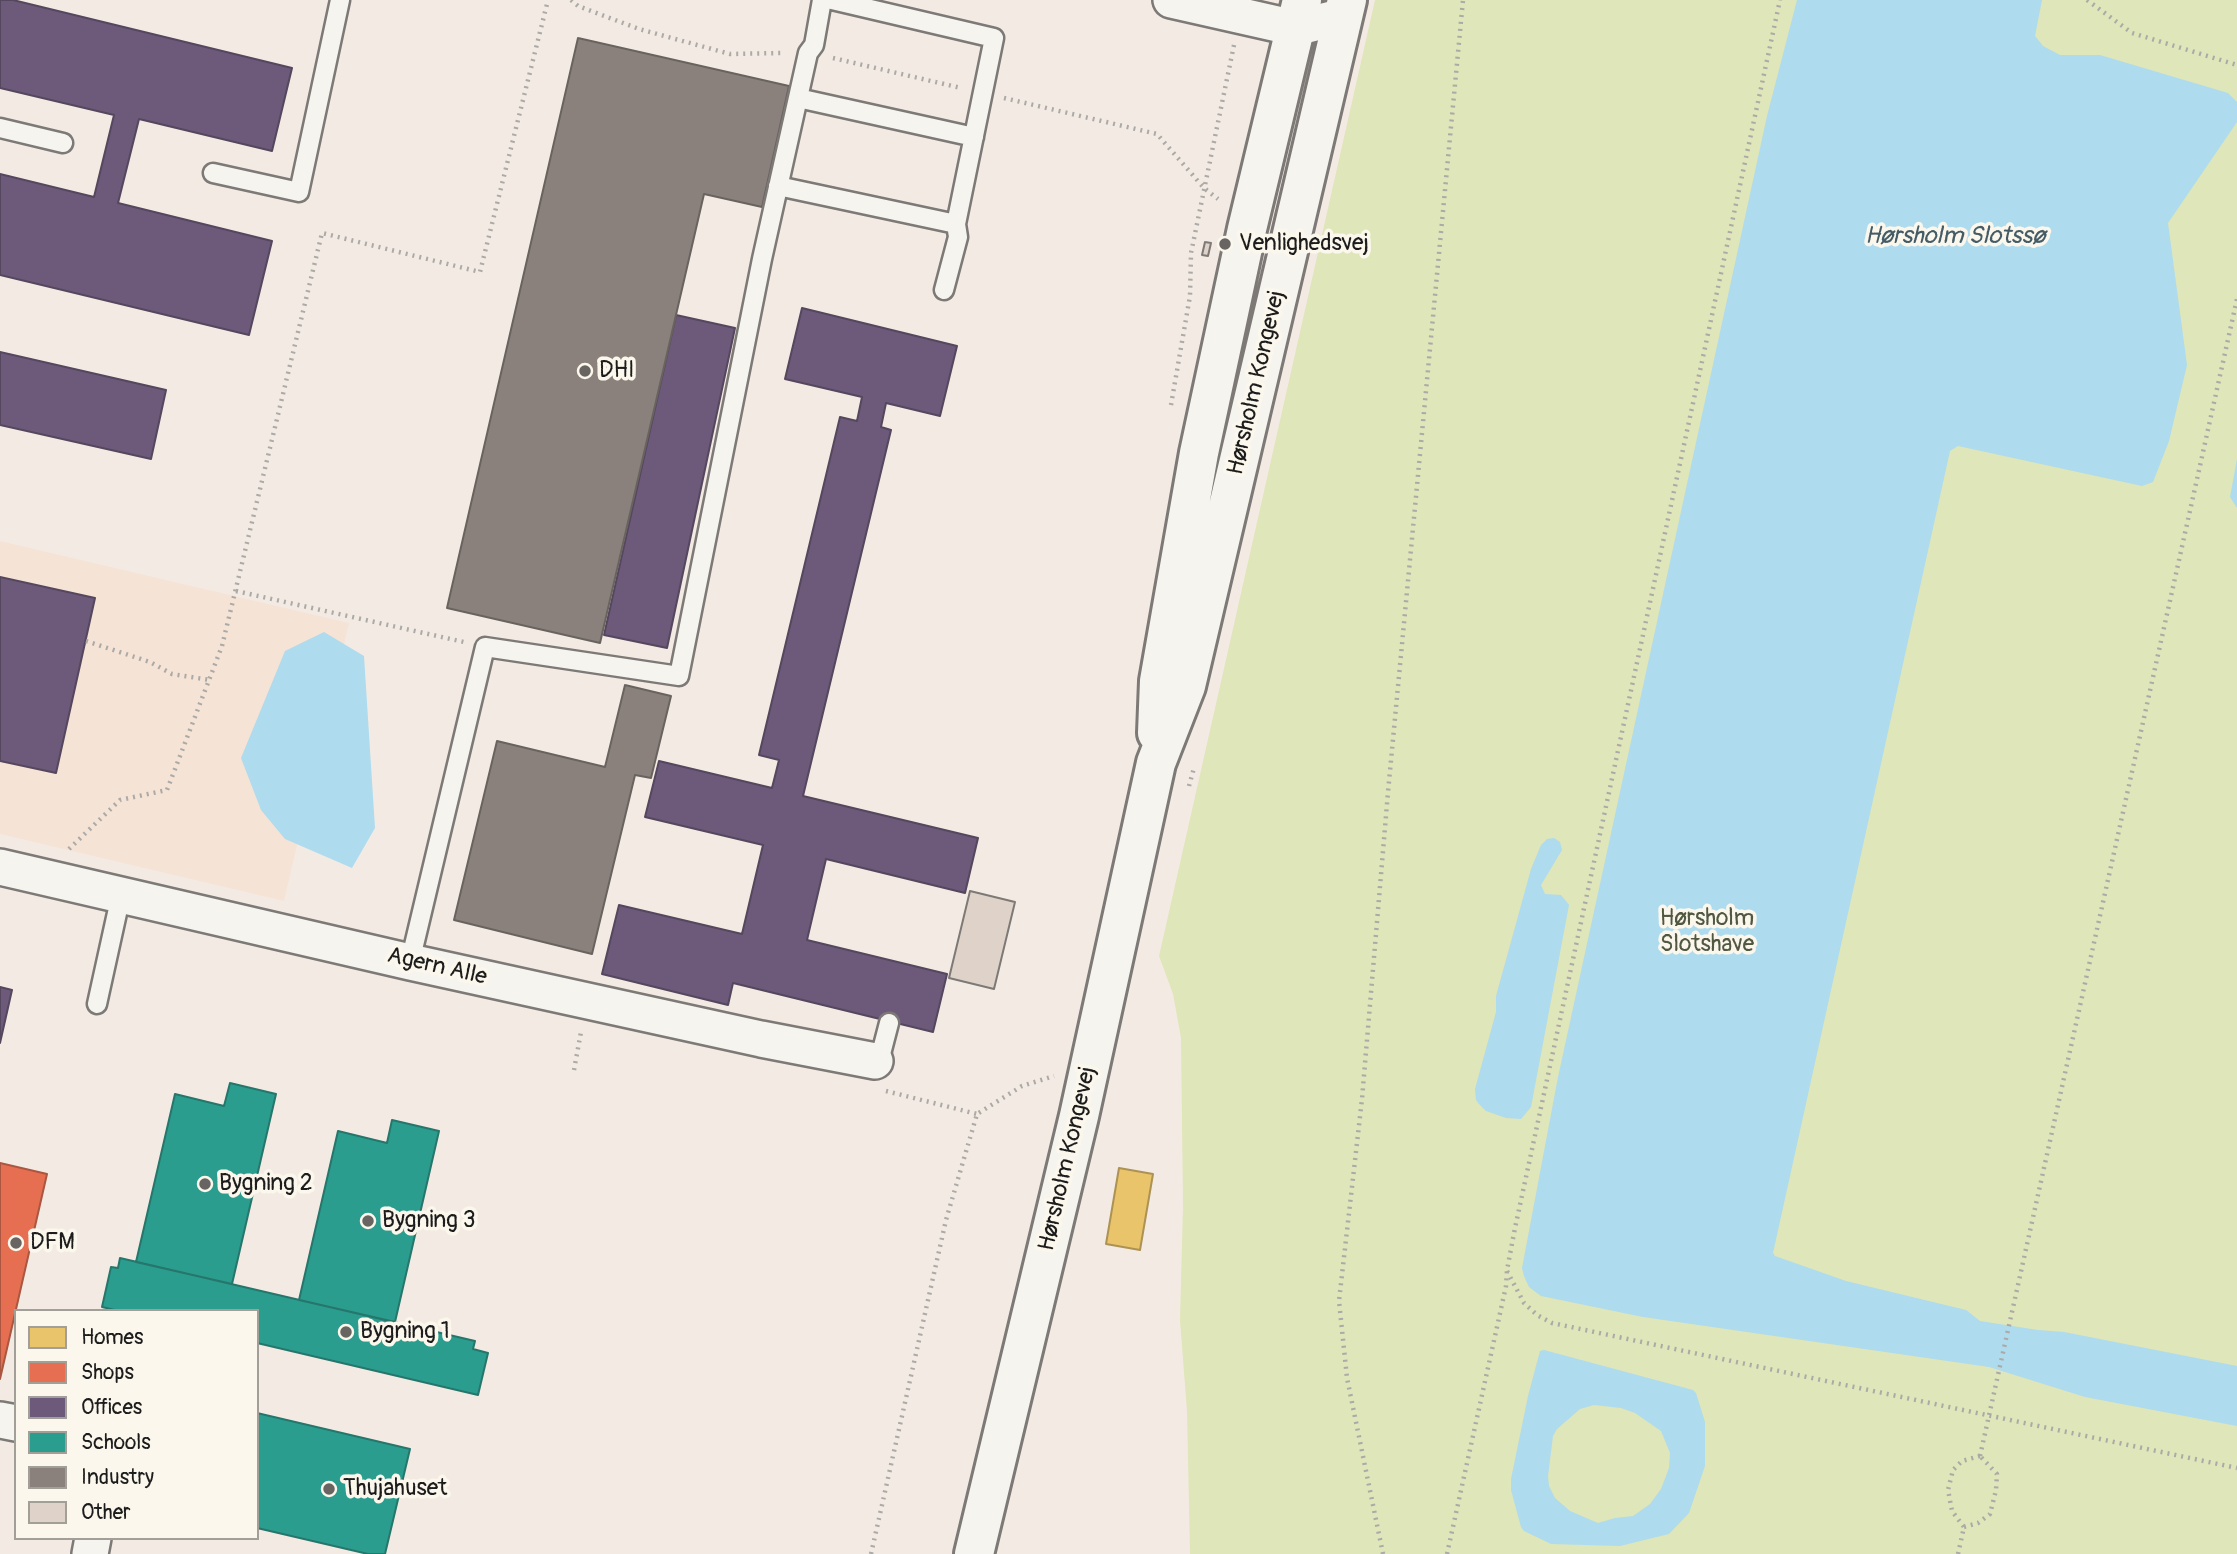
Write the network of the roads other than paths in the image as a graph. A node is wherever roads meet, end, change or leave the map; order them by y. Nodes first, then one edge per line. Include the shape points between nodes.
1 (340, 0) edge
2 (822, 0) edge
3 (832, 0) edge
4 (1171, 0) edge
5 (1345, 8) edge
6 (1298, 14) edge
7 (798, 99) junction
8 (0, 128) edge
9 (974, 137) junction
10 (63, 143) dead end
11 (213, 173) dead end
12 (778, 186) junction
13 (956, 224) junction
14 (944, 290) dead end
15 (1241, 454) junction
16 (1156, 763) junction
17 (0, 867) edge
18 (121, 895) junction
19 (410, 962) junction
20 (97, 1004) dead end
21 (889, 1023) dead end
22 (875, 1061) joint
23 (974, 1554) edge

1 - 11 lane via 299,192
2 - 7 lane
3 - 9 lane via 994,38
4 - 6 street
5 - 6 street
5 - 15 main road, Hørsholm Kongevej
6 - 15 main road via 1311,57 1311,75 1240,389
6 - 16 main road, Hørsholm Kongevej via 1199,453 1159,681
7 - 9 lane
7 - 12 lane
8 - 10 lane
9 - 13 lane
12 - 13 lane
12 - 19 lane via 679,677 485,647
13 - 14 lane via 958,237
15 - 16 main road, Hørsholm Kongevej via 1186,686
16 - 23 main road, Hørsholm Kongevej via 1079,1116
17 - 18 street, Agern Alle
18 - 19 street, Agern Alle
18 - 20 lane
19 - 22 street, Agern Alle
21 - 22 lane

